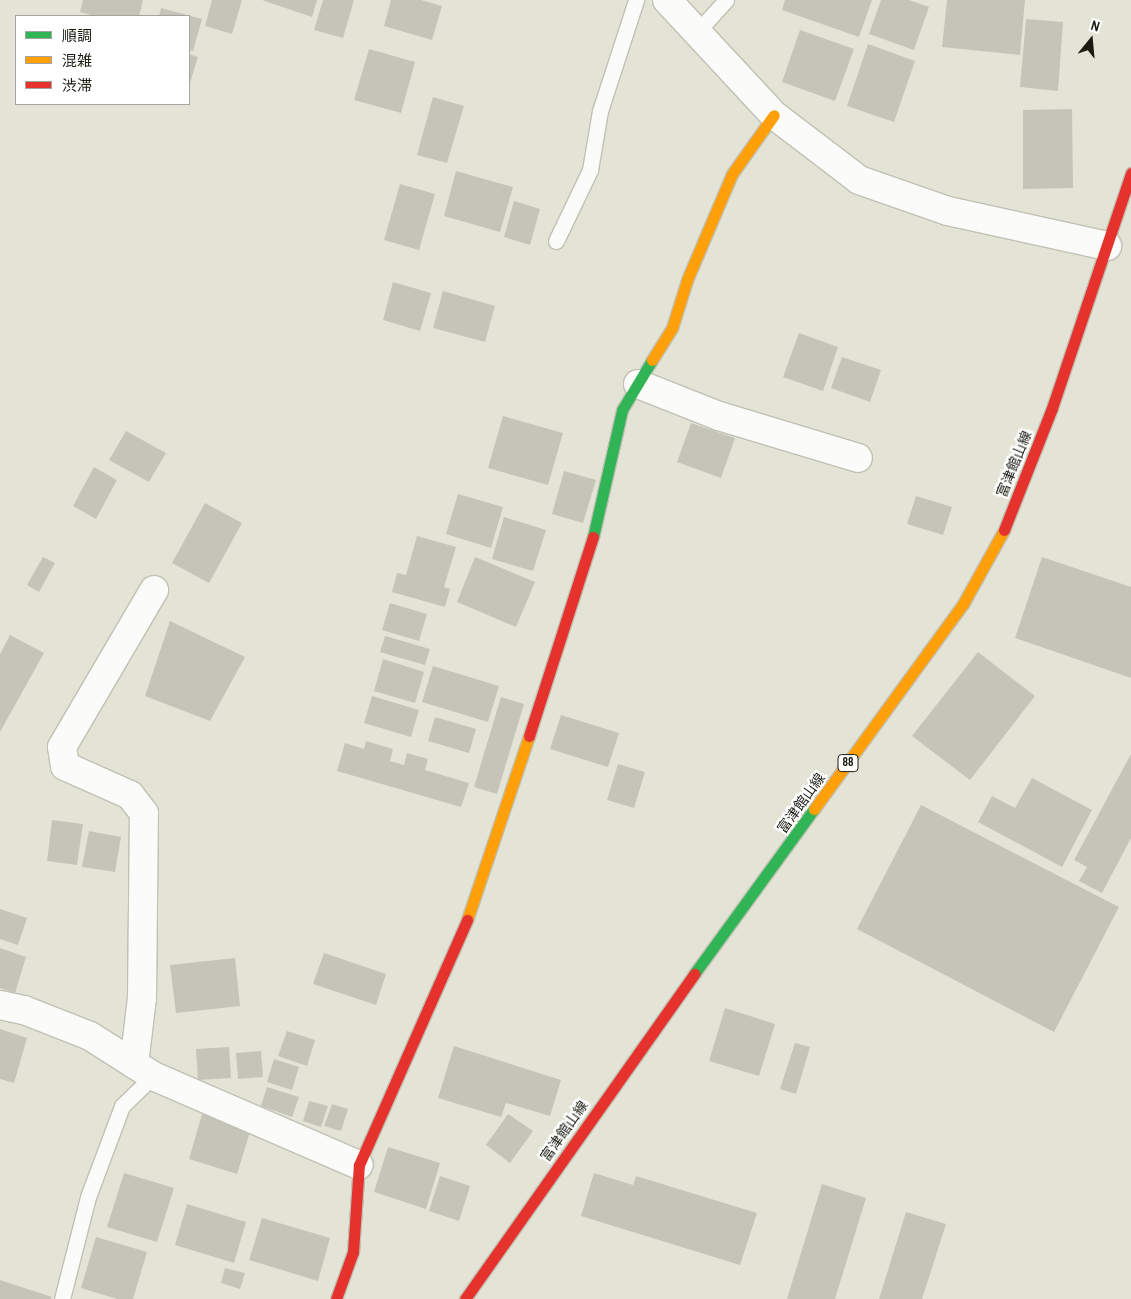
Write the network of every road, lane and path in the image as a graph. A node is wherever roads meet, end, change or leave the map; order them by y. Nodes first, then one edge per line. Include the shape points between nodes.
1 (636, 0) edge
2 (667, 0) edge
3 (726, 0) edge
4 (698, 30) junction
5 (774, 115) junction
6 (1131, 173) edge
7 (556, 241) dead end
8 (1107, 246) junction
9 (638, 384) junction
10 (858, 458) dead end
11 (154, 590) dead end
12 (0, 1005) edge
13 (143, 1070) junction
14 (359, 1165) junction
15 (62, 1299) edge
16 (336, 1299) edge
17 (465, 1299) edge

1 - 7 lane via 600,110 590,170
2 - 4 street
3 - 4 lane
4 - 5 street
5 - 8 street via 859,180 948,211
5 - 9 main road via 732,174 687,280 672,328
6 - 8 main road, 富津館山線 / 88
8 - 17 main road, 富津館山線 / 88 via 1052,408 1005,527 964,604 657,1025
9 - 10 street via 719,416
9 - 14 main road via 622,410 611,445 593,537 478,894
11 - 13 street via 62,746 65,766 130,795 144,813
12 - 13 street via 24,1010 90,1036
13 - 14 street
13 - 15 lane via 122,1106 88,1197
14 - 16 main road via 353,1252

